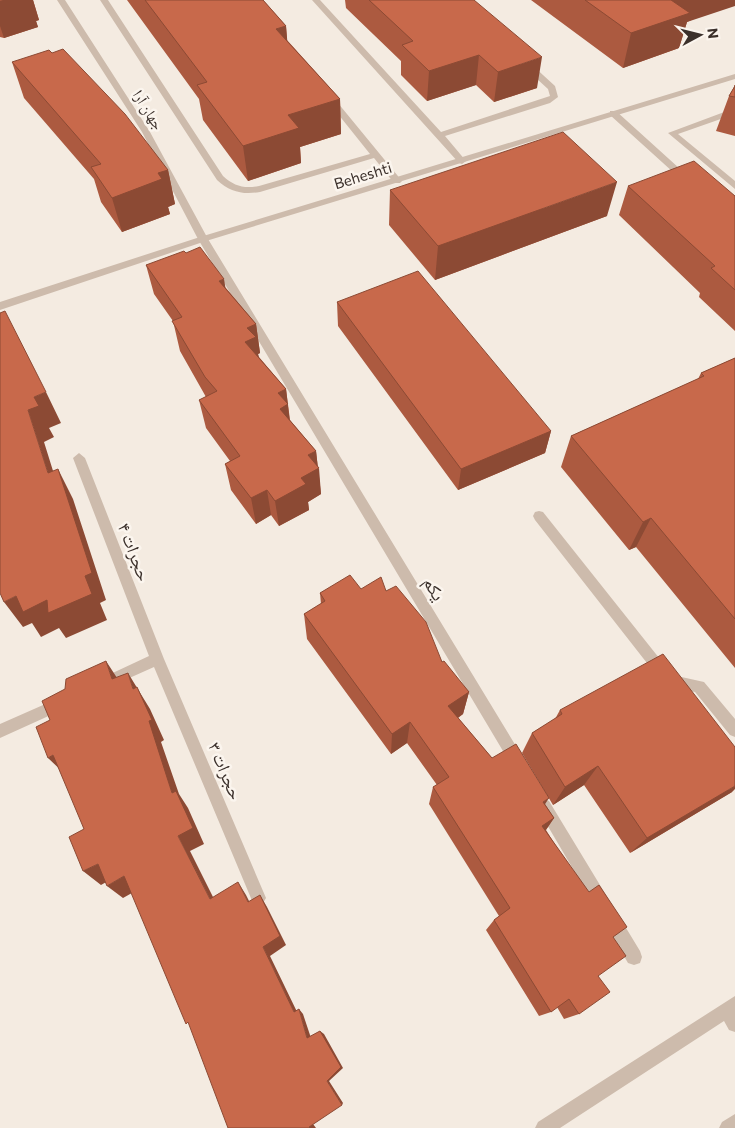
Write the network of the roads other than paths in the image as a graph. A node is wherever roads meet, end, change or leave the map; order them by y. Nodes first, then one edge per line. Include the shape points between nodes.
1 (61, 0) edge
2 (104, 0) edge
3 (316, 0) edge
4 (523, 61) edge
5 (735, 76) edge
6 (325, 93) edge
7 (735, 111) edge
8 (613, 113) junction
9 (440, 135) junction
10 (375, 155) junction
11 (462, 161) junction
12 (397, 181) junction
13 (692, 185) edge
14 (735, 186) edge
15 (204, 239) junction
16 (0, 306) edge
17 (78, 458) dead end
18 (538, 516) dead end
19 (158, 659) junction
20 (96, 687) edge
21 (70, 699) edge
22 (735, 730) edge
23 (0, 731) edge
24 (522, 769) edge
25 (537, 795) edge
26 (258, 898) edge
27 (634, 957) dead end
28 (732, 1013) edge
29 (735, 1123) edge
30 (544, 1128) edge
31 (728, 1128) edge

1 - 15 street, جهان آرا via 146,132
2 - 10 street via 220,178 230,188 247,192
3 - 9 street
4 - 9 street via 552,88 554,97
5 - 8 street, Beheshti
6 - 10 street
7 - 14 street via 672,133
8 - 11 street, Beheshti
8 - 13 street
9 - 11 street
10 - 12 street
11 - 12 street, Beheshti
12 - 15 street, Beheshti
15 - 16 street, Beheshti
15 - 24 street, یکم
17 - 19 street, حجرات ۴
18 - 22 street via 666,678 698,686
19 - 20 street
19 - 26 street, حجرات ۳
21 - 23 street
25 - 27 street
28 - 30 street
29 - 31 street

